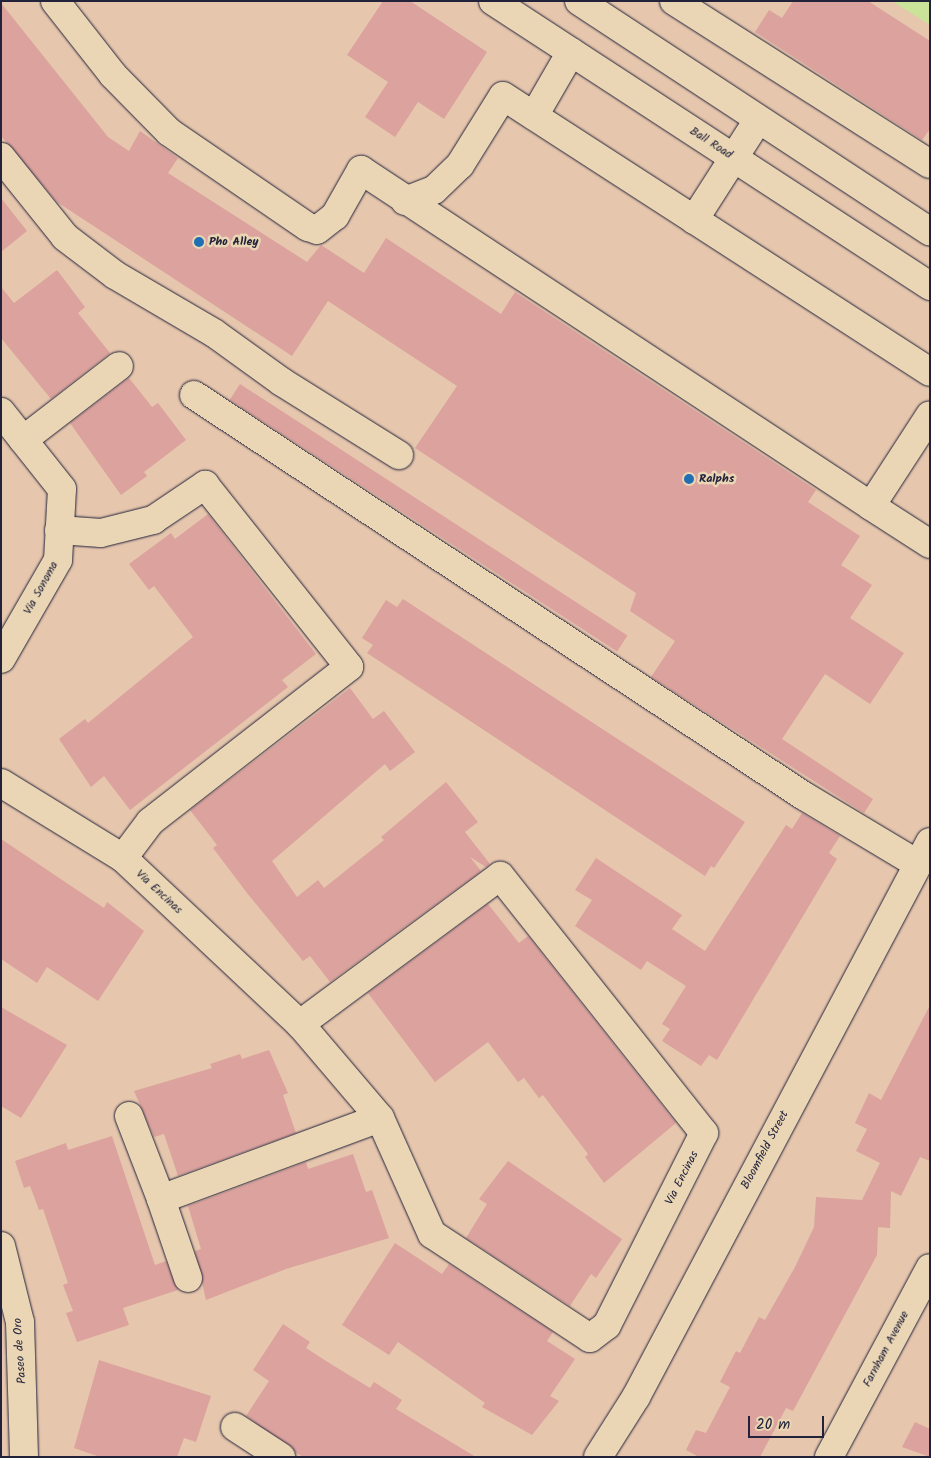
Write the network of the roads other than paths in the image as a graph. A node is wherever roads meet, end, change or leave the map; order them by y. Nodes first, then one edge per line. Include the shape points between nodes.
1 (55, 1) edge
2 (493, 1) edge
3 (579, 1) edge
4 (674, 1) edge
5 (571, 52) junction
6 (534, 116) junction
7 (758, 120) junction
8 (1, 157) edge
9 (734, 158) junction
10 (930, 164) edge
11 (405, 201) junction
12 (694, 220) junction
13 (930, 232) edge
14 (930, 286) edge
15 (119, 366) dead end
16 (930, 372) edge
17 (194, 395) dead end
18 (1, 412) edge
19 (930, 415) edge
20 (23, 440) junction
21 (399, 455) dead end
22 (871, 506) junction
23 (59, 530) junction
24 (930, 544) edge
25 (1, 659) edge
26 (1, 783) edge
27 (923, 852) edge
28 (123, 858) junction
29 (300, 1024) junction
30 (129, 1116) dead end
31 (380, 1118) junction
32 (161, 1199) junction
33 (1, 1246) edge
34 (930, 1268) edge
35 (188, 1278) dead end
36 (235, 1427) dead end
37 (31, 1455) edge
38 (281, 1457) edge
39 (598, 1457) edge
40 (829, 1457) edge

1 - 11 street via 113,75 169,132 308,227 317,230 335,216 361,170
2 - 5 street, Ball Road
3 - 7 street
4 - 10 street
5 - 6 street
5 - 9 street, Ball Road
6 - 11 street via 503,96 460,165 434,190
6 - 12 street
7 - 9 street
7 - 13 street
8 - 21 street via 65,237 108,270 214,333 282,382
9 - 12 street
9 - 14 street, Ball Road
11 - 22 street
12 - 16 street
15 - 20 street
17 - 27 street via 804,796
18 - 20 street, Via Sonoma
19 - 22 street
20 - 23 street, Via Sonoma via 62,489
22 - 24 street
23 - 25 street, Via Sonoma via 58,560
23 - 28 street via 101,532 154,520 205,485 349,667 150,822
26 - 28 street, Via Encinas
27 - 39 street, Bloomfield Street via 636,1397
28 - 29 street, Via Encinas
29 - 31 street, Via Encinas
29 - 31 street, Via Encinas via 500,876 704,1133 607,1325 590,1338 432,1234
30 - 32 street
31 - 32 street
32 - 35 street
33 - 37 street, Paseo de Oro via 20,1322
34 - 40 street, Farnham Avenue
36 - 38 street

